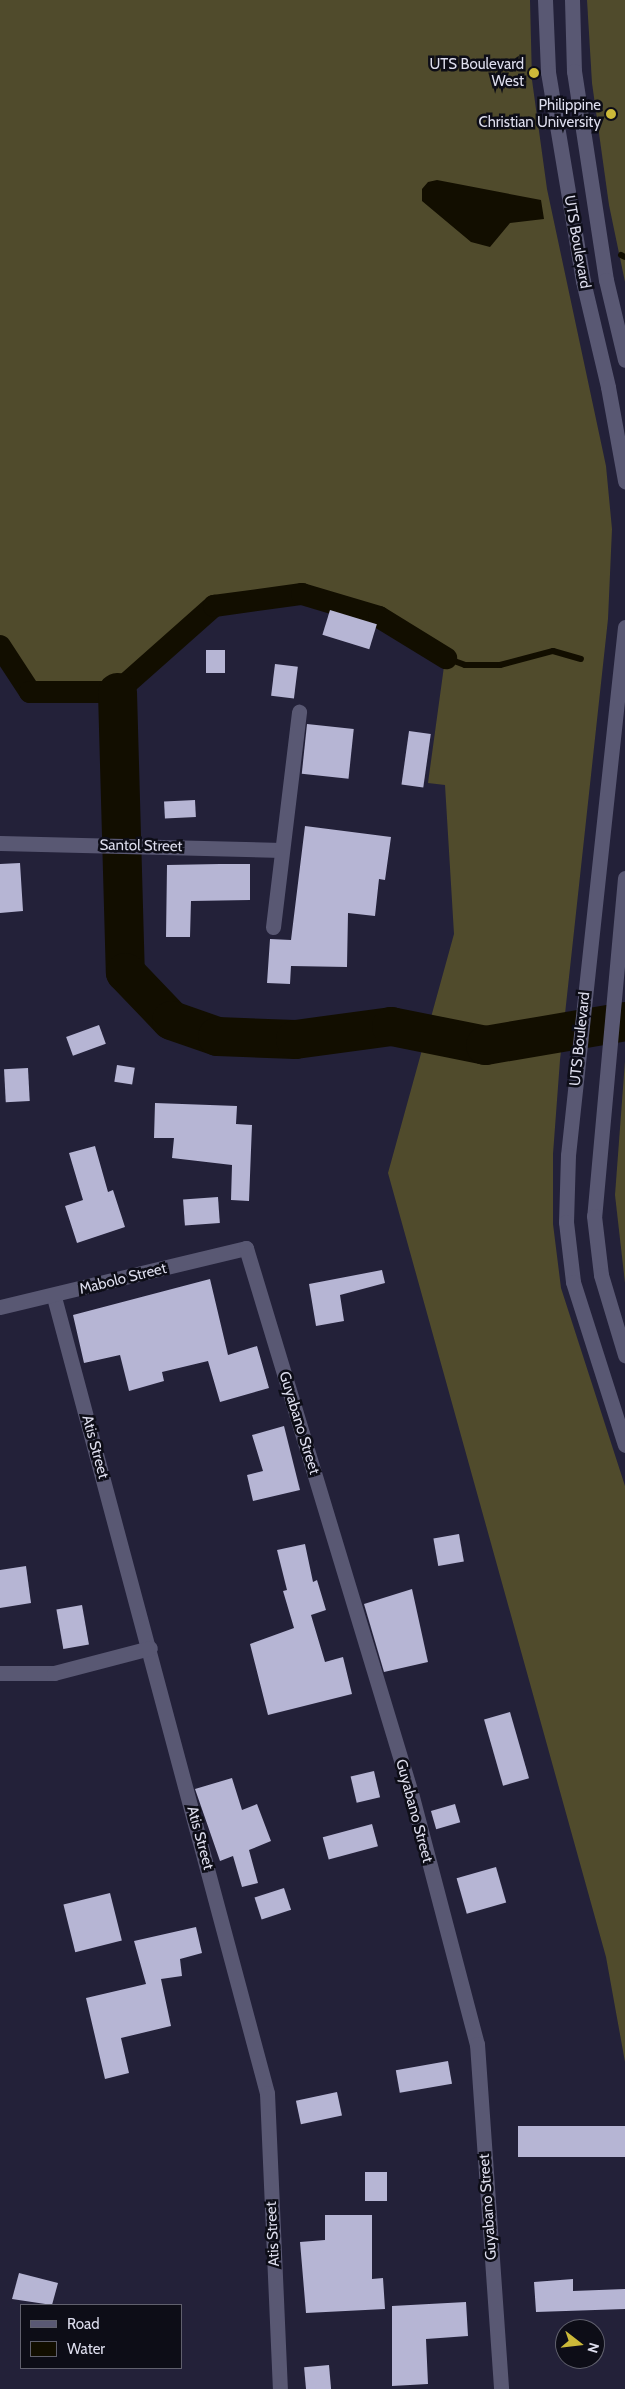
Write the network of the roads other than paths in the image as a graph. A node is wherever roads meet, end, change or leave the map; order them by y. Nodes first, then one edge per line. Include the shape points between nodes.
1 (545, 0) edge
2 (572, 0) edge
3 (625, 360) edge
4 (625, 481) edge
5 (625, 628) edge
6 (299, 712) dead end
7 (0, 844) edge
8 (282, 850) junction
9 (625, 878) edge
10 (273, 927) dead end
11 (246, 1248) joint
12 (54, 1297) junction
13 (0, 1307) edge
14 (625, 1355) edge
15 (625, 1445) edge
16 (150, 1648) junction
17 (0, 1673) edge
18 (280, 2389) edge
19 (501, 2389) edge

1 - 4 street, UTS Boulevard via 548,72 583,281 608,387
2 - 3 street, UTS Boulevard via 576,81 606,280
5 - 15 street, UTS Boulevard via 587,967 566,1222 573,1282
6 - 8 street
7 - 8 street, Santol Street
8 - 10 street
9 - 14 street, UTS Boulevard via 594,1216 601,1275
11 - 12 street, Mabolo Street
11 - 19 street, Guyabano Street via 411,1794 477,2044
12 - 13 street, Mabolo Street
12 - 16 street, Atis Street
16 - 17 street via 54,1673
16 - 18 street, Atis Street via 267,2093

